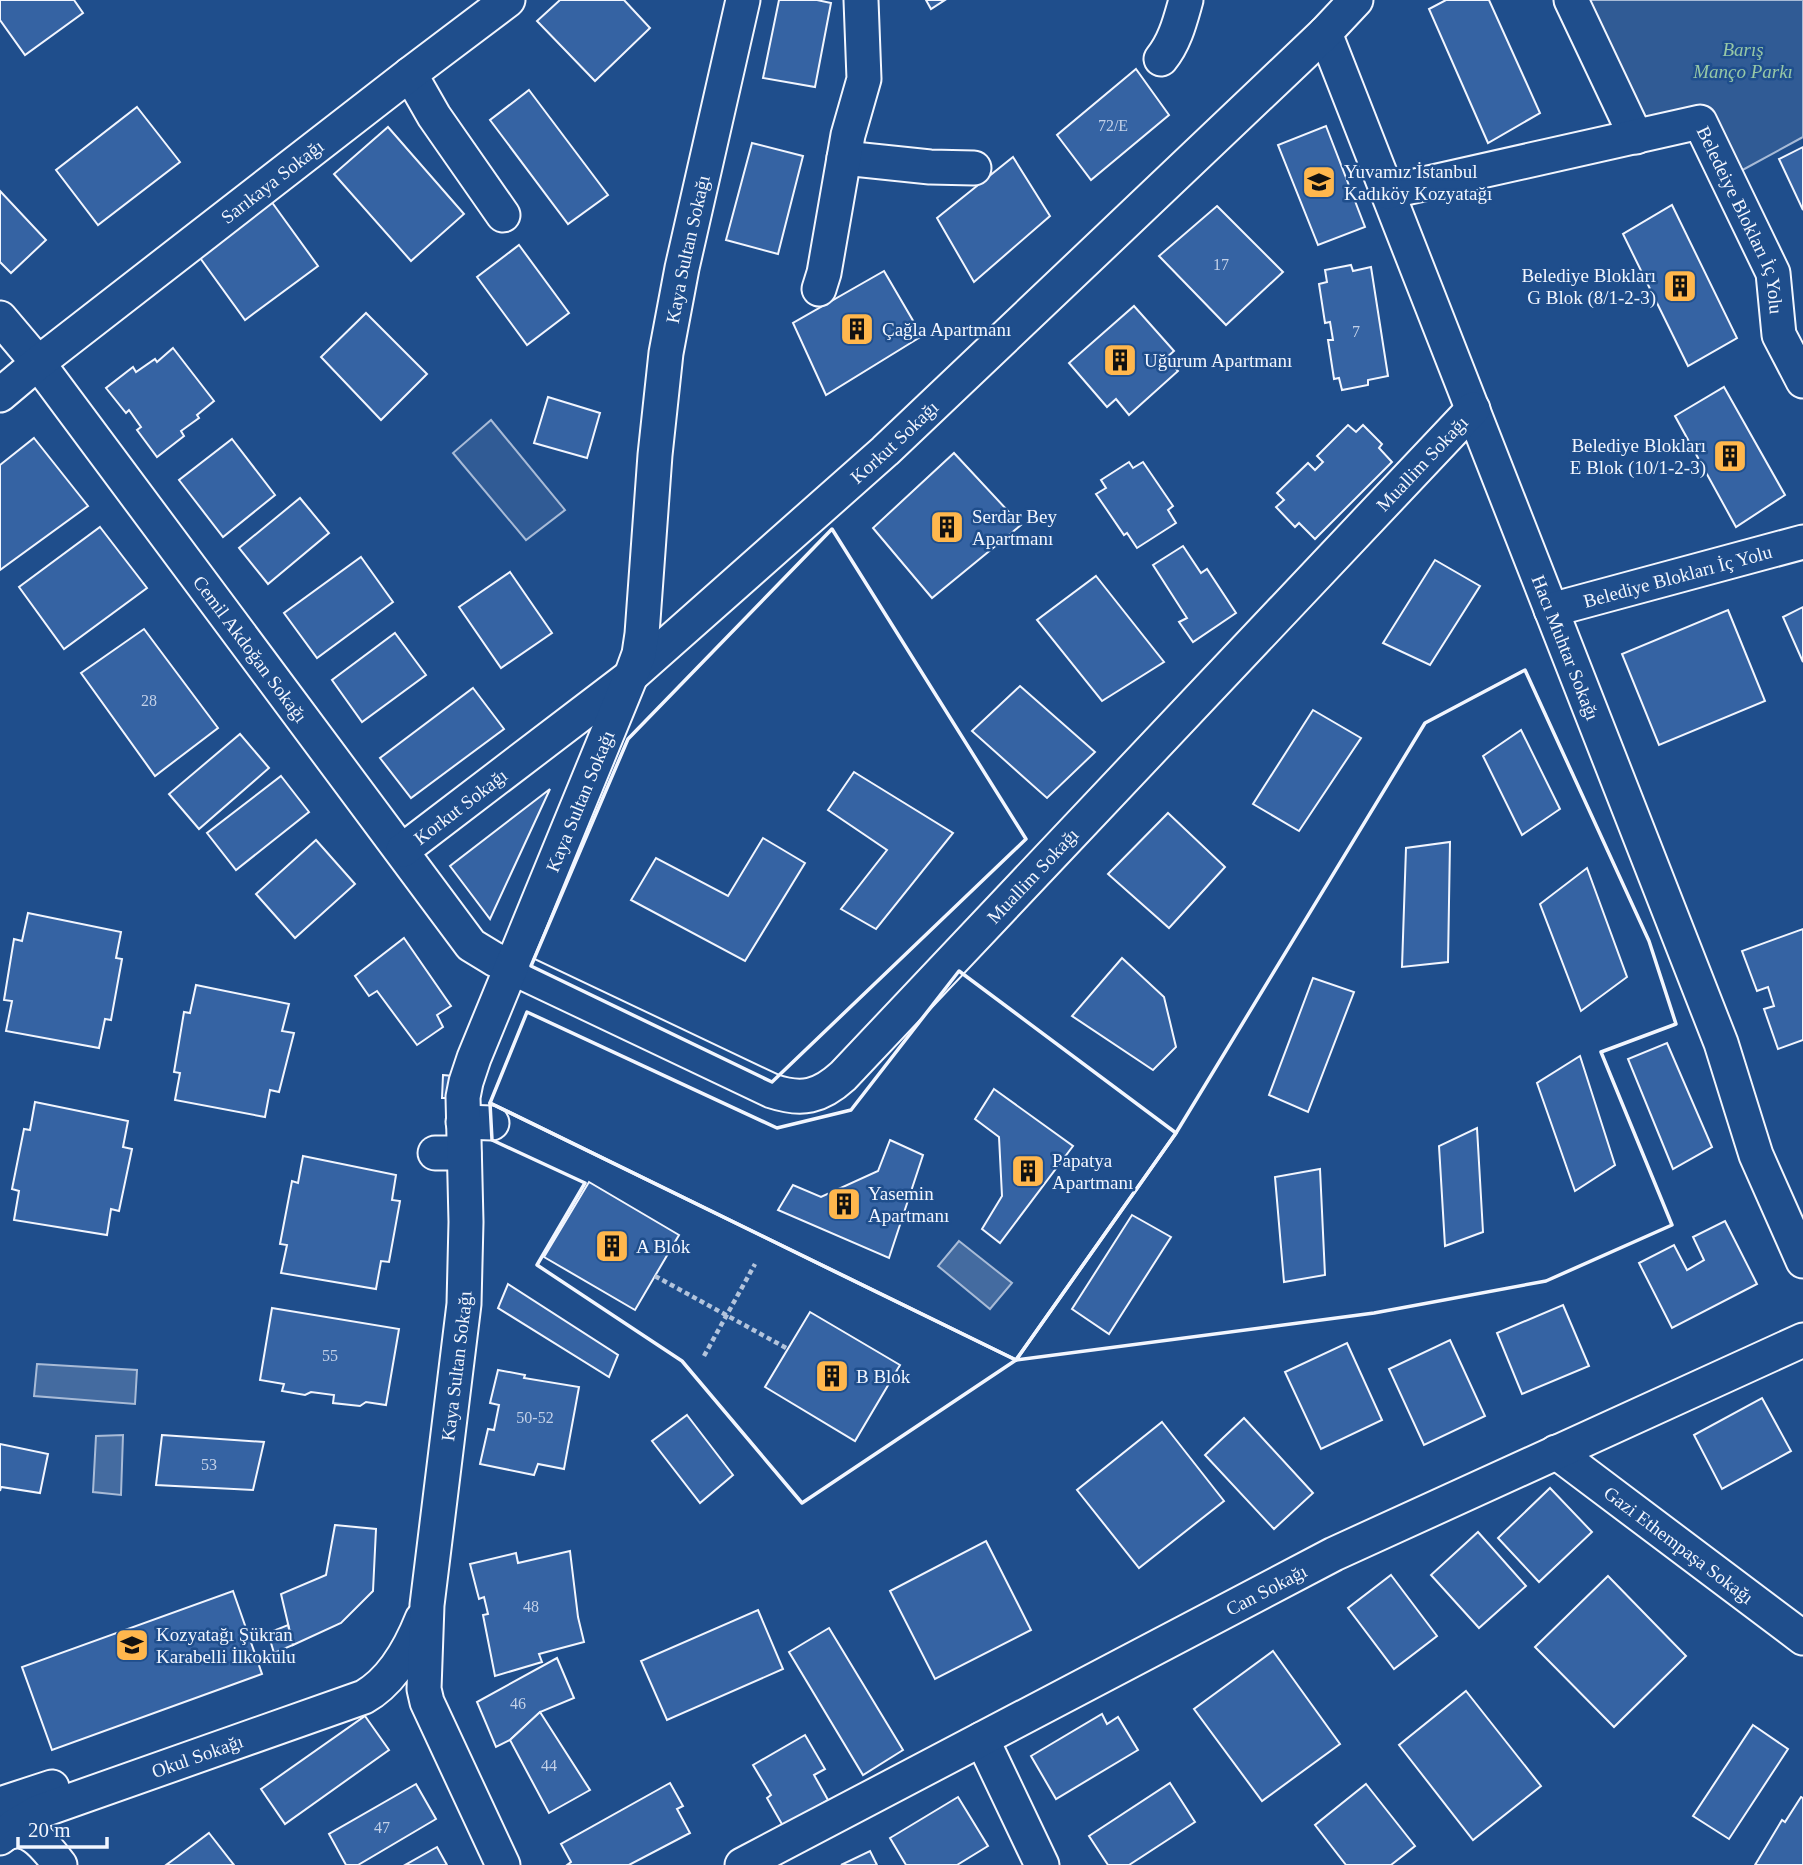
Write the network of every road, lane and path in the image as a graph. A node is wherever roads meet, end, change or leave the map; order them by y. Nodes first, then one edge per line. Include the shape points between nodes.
1 (508, 0) edge
2 (743, 0) edge
3 (861, 0) edge
4 (1186, 0) edge
5 (1356, 0) edge
6 (1571, 0) edge
7 (1325, 33) junction
8 (1161, 59) dead end
9 (410, 74) junction
10 (1636, 136) junction
11 (844, 158) junction
12 (974, 169) dead end
13 (1388, 192) junction
14 (503, 215) dead end
15 (818, 289) dead end
16 (0, 318) edge
17 (38, 363) junction
18 (1803, 381) edge
19 (0, 395) edge
20 (1472, 409) junction
21 (1803, 542) edge
22 (1551, 610) junction
23 (631, 676) junction
24 (402, 850) junction
25 (511, 966) junction
26 (1803, 1261) edge
27 (755, 1264) dead end
28 (655, 1276) dead end
29 (726, 1316) junction
30 (1803, 1340) edge
31 (788, 1349) dead end
32 (704, 1356) dead end
33 (1556, 1452) junction
34 (427, 1597) junction
35 (1803, 1638) edge
36 (392, 1672) junction
37 (427, 1702) junction
38 (982, 1739) junction
39 (1, 1826) edge
40 (60, 1865) edge
41 (503, 1865) edge
42 (742, 1865) edge
43 (1042, 1865) edge

1 - 9 street, Sarıkaya Sokağı
2 - 23 street, Kaya Sultan Sokağı via 668,343 654,455 642,634
3 - 11 street via 864,79
4 - 8 street via 1178,28
5 - 7 street, Korkut Sokağı
6 - 10 street
7 - 13 street, Hacı Muhtar Sokağı
7 - 23 street, Korkut Sokağı via 884,451
9 - 14 street via 433,116
9 - 17 street, Sarıkaya Sokağı
10 - 13 street, Beledeiye Blokları İç Yolu
10 - 18 street, Beledeiye Blokları İç Yolu via 1700,122 1773,273 1779,335
11 - 12 street
11 - 15 street
13 - 20 street, Hacı Muhtar Sokağı
16 - 17 street, Cemil Akdoğan Sokağı
17 - 19 street, Sarıkaya Sokağı
17 - 24 street, Cemil Akdoğan Sokağı
20 - 22 street, Hacı Muhtar Sokağı
20 - 25 street, Muallim Sokağı via 827,1089 800,1097 772,1091
21 - 22 street, Belediye Blokları İç Yolu
22 - 26 street, Hacı Muhtar Sokağı via 1721,1044 1756,1155
23 - 24 street, Korkut Sokağı
23 - 25 street, Kaya Sultan Sokağı
24 - 25 street, Cemil Akdoğan Sokağı via 466,939
25 - 34 street, Kaya Sultan Sokağı via 463,1097 464,1304
27 - 29 path
28 - 29 path
29 - 31 path
29 - 32 path
30 - 33 street, Can Sokağı
33 - 35 street, Gazi Ethempaşa Sokağı
33 - 38 street, Can Sokağı via 1334,1554
34 - 36 street, Kaya Sultan Sokağı via 411,1643
34 - 37 street, Kaya Sultan Sokağı
36 - 37 street via 408,1676
36 - 39 street, Okul Sokağı via 354,1702 38,1812 13,1827
37 - 41 street, Kaya Sultan Sokağı
38 - 42 street, Can Sokağı
38 - 43 street
39 - 40 street via 27,1833

